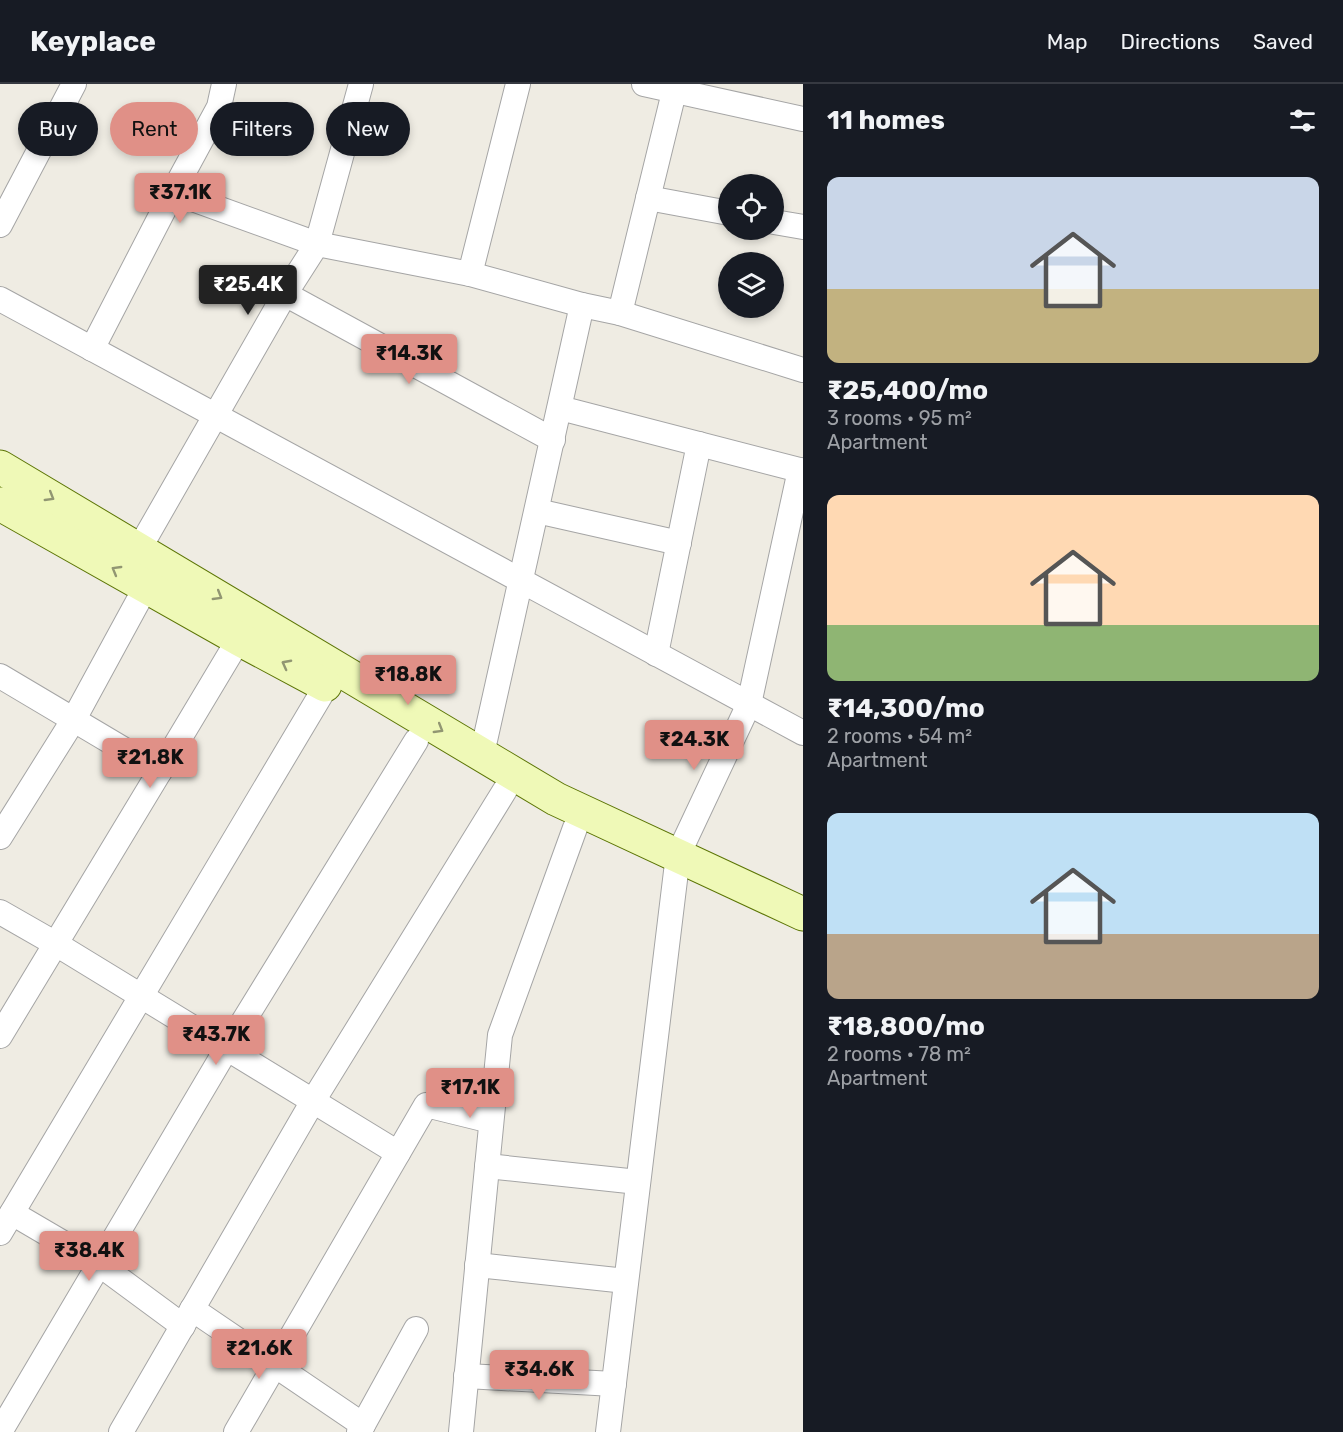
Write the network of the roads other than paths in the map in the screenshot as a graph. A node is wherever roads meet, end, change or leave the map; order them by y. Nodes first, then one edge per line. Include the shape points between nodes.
1 (74, 84) edge
2 (224, 84) edge
3 (361, 84) edge
4 (518, 84) edge
5 (644, 84) edge
6 (675, 88) edge
7 (803, 119) edge
8 (173, 192) junction
9 (648, 198) junction
10 (718, 211) edge
11 (784, 224) edge
12 (0, 225) edge
13 (803, 227) edge
14 (317, 244) junction
15 (470, 274) junction
16 (285, 294) junction
17 (0, 299) edge
18 (582, 305) junction
19 (620, 313) junction
20 (92, 349) junction
21 (803, 370) edge
22 (560, 408) junction
23 (215, 416) junction
24 (553, 440) junction
25 (699, 444) junction
26 (0, 466) edge
27 (801, 471) edge
28 (0, 504) edge
29 (537, 511) junction
30 (679, 543) junction
31 (148, 566) junction
32 (522, 582) junction
33 (240, 639) junction
34 (656, 654) junction
35 (0, 676) edge
36 (332, 677) junction
37 (749, 704) junction
38 (74, 719) junction
39 (803, 733) edge
40 (416, 741) junction
41 (482, 754) junction
42 (160, 771) junction
43 (505, 790) junction
44 (575, 828) junction
45 (0, 837) edge
46 (676, 864) junction
47 (0, 912) edge
48 (803, 914) edge
49 (803, 934) edge
50 (56, 944) junction
51 (142, 996) junction
52 (0, 1036) edge
53 (227, 1048) junction
54 (313, 1101) junction
55 (491, 1121) junction
56 (399, 1153) junction
57 (487, 1166) junction
58 (638, 1182) junction
59 (6, 1223) edge
60 (99, 1264) junction
61 (477, 1265) junction
62 (626, 1281) junction
63 (187, 1318) junction
64 (416, 1329) dead end
65 (275, 1365) junction
66 (466, 1376) junction
67 (614, 1384) junction
68 (361, 1428) edge
69 (0, 1432) edge
70 (122, 1432) edge
71 (236, 1432) edge
72 (461, 1432) edge
73 (608, 1432) edge

1 - 12 street
2 - 8 street via 219,106
3 - 14 street
4 - 15 street
5 - 6 street
6 - 7 street
6 - 9 street
8 - 14 street
8 - 20 street
9 - 10 street
9 - 19 street
11 - 13 street
14 - 15 street
14 - 16 street
15 - 18 street
16 - 23 street
16 - 24 street
17 - 20 street
18 - 19 street
18 - 22 street
19 - 21 street
20 - 23 street
22 - 24 street
22 - 25 street
23 - 31 street
23 - 32 street
24 - 29 street
25 - 27 street
25 - 30 street
26 -> 31 street
27 - 37 street
31 -> 28 street
29 - 30 street
29 - 32 street
30 - 34 street
31 - 33 street
31 -> 36 street
31 - 38 street
32 - 34 street
32 - 41 street
36 -> 33 street
33 - 42 street
34 - 37 street
35 - 38 street
36 - 40 street
36 -> 41 street
36 - 51 street
37 - 39 street
37 - 46 street
38 - 42 street
38 - 45 street
40 - 43 street
40 - 53 street
41 - 46 street
42 - 50 street
43 - 44 street
43 - 54 street
44 - 46 street
44 - 55 street via 500,1035
46 - 48 street
46 - 49 street
46 - 58 street
47 - 50 street
50 - 51 street
50 - 52 street
51 - 53 street
51 - 59 street
53 - 54 street
53 - 60 street
54 - 56 street
54 - 63 street
55 - 56 street via 426,1106
55 - 57 street
56 - 65 street
57 - 58 street
57 - 61 street
58 - 62 street
59 - 60 street
60 - 63 street
60 - 69 street
61 - 62 street
61 - 66 street
62 - 67 street
63 - 65 street
63 - 70 street
64 - 68 street
65 - 68 street
65 - 71 street
66 - 67 street
66 - 72 street
67 - 73 street

